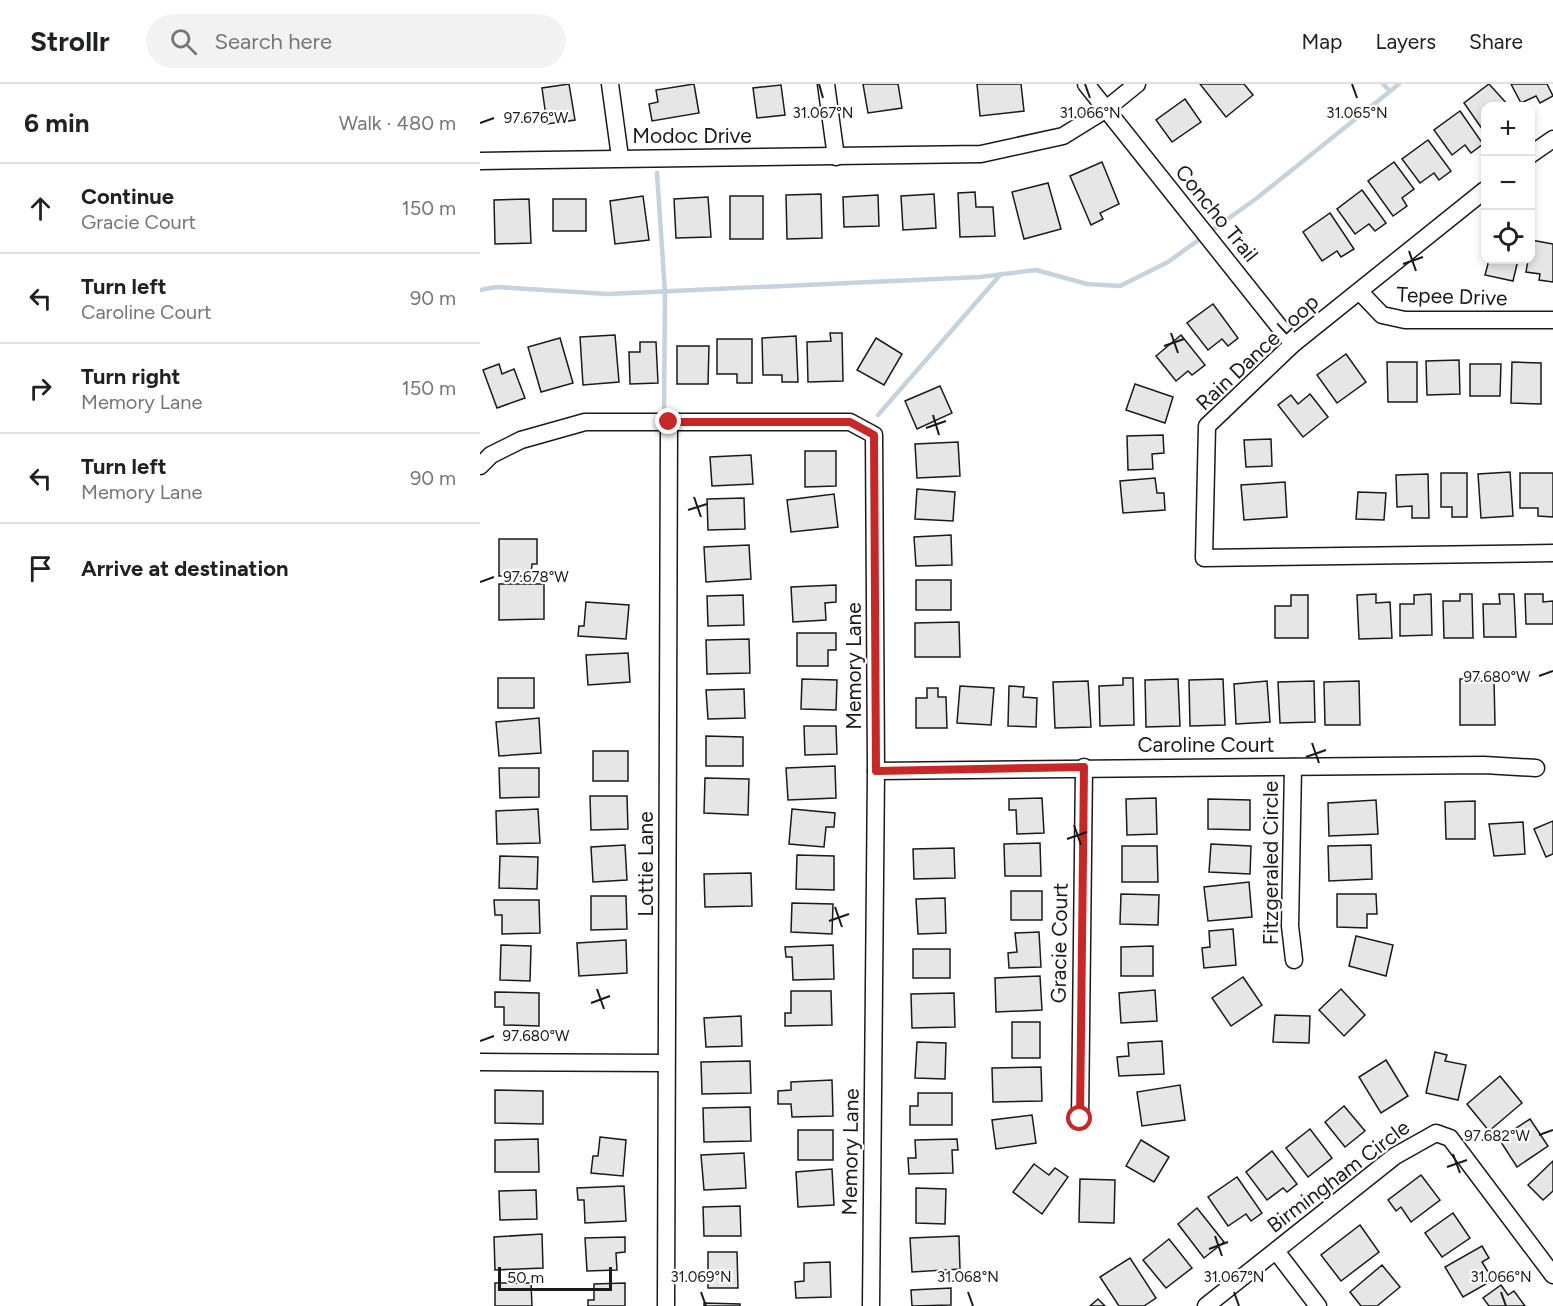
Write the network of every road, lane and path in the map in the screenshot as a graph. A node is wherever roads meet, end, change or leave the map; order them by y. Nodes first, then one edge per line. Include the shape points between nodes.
1 (610, 84) edge
2 (826, 84) edge
3 (1086, 84) edge
4 (1137, 84) edge
5 (1105, 110) junction
6 (1553, 140) edge
7 (1535, 152) edge
8 (620, 157) junction
9 (836, 157) junction
10 (480, 161) edge
11 (1481, 193) edge
12 (1360, 292) junction
13 (1553, 321) edge
14 (1293, 344) junction
15 (669, 422) junction
16 (480, 466) edge
17 (1553, 554) edge
18 (1293, 766) junction
19 (1084, 767) junction
20 (1536, 768) dead end
21 (876, 771) junction
22 (1293, 960) dead end
23 (480, 1062) edge
24 (666, 1063) junction
25 (1080, 1119) dead end
26 (1276, 1251) junction
27 (1553, 1275) edge
28 (666, 1306) edge
29 (871, 1306) edge
30 (1206, 1306) edge
31 (1318, 1306) edge

1 - 8 street
2 - 9 street
3 - 5 street, Concho Trail
4 - 5 street, Modoc Drive
5 - 9 street, Modoc Drive via 1063,136 981,154
5 - 14 street, Concho Trail
6 - 7 street
8 - 9 street, Modoc Drive
8 - 10 street, Modoc Drive
11 - 12 street, Rain Dance Loop
12 - 13 street, Tepee Drive via 1382,315 1405,320
12 - 14 street, Rain Dance Loop
14 - 17 street, Rain Dance Loop via 1207,426 1204,558
15 - 16 street, Memory Lane via 585,422 552,429 491,455
15 - 21 street, Memory Lane via 850,422 874,435
15 - 24 street, Lottie Lane
18 - 19 street, Caroline Court
18 - 20 street, Caroline Court
18 - 22 street, Fitzgeraled Circle
19 - 21 street, Caroline Court
19 - 25 street, Gracie Court
21 - 29 street, Memory Lane
23 - 24 street
24 - 28 street, Lottie Lane
26 - 27 street, Birmingham Circle via 1395,1156 1436,1132 1450,1138
26 - 30 street, Birmingham Circle
26 - 31 street

